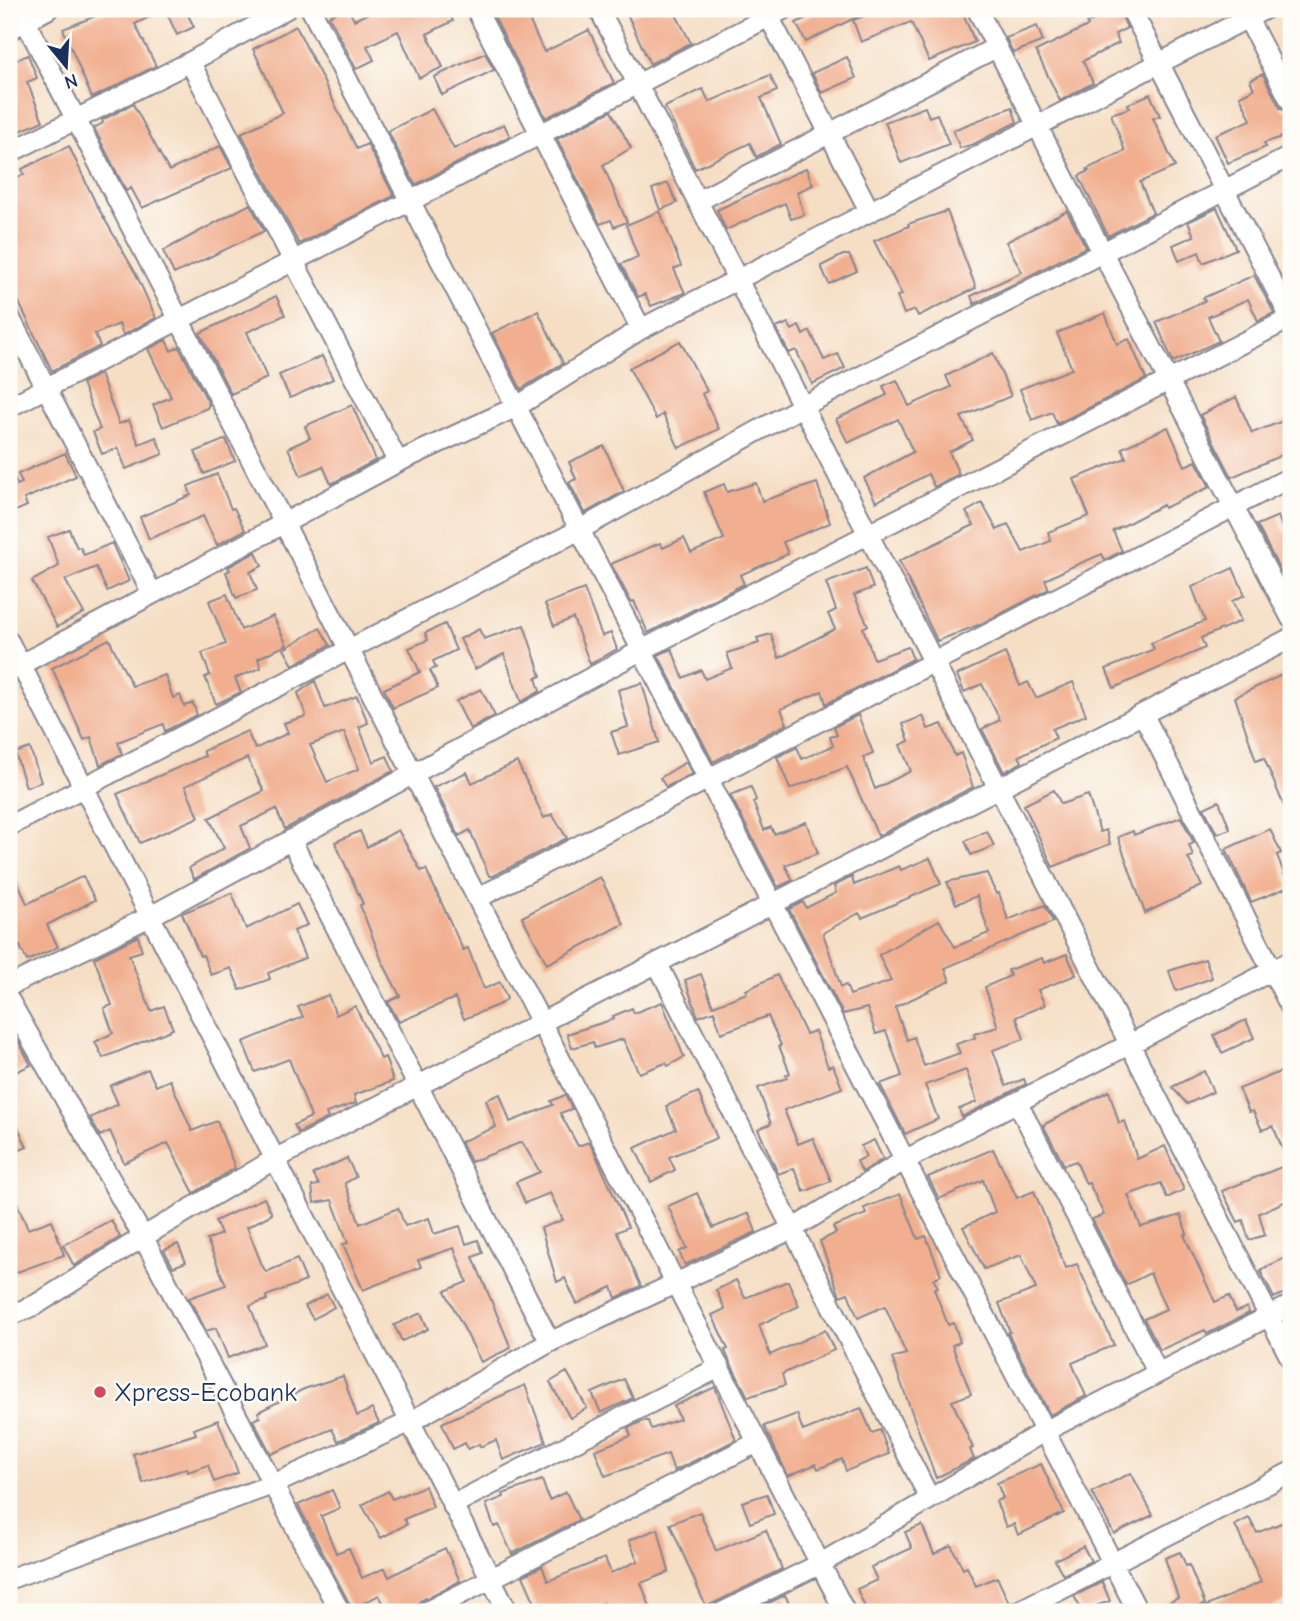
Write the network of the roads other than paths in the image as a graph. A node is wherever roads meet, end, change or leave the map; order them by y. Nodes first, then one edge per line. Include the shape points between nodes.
1 (48, 9) edge
2 (286, 9) edge
3 (311, 9) edge
4 (476, 9) edge
5 (599, 9) edge
6 (977, 9) edge
7 (1131, 9) edge
8 (773, 11) edge
9 (1252, 12) edge
10 (18, 20) edge
11 (997, 47) junction
12 (190, 62) junction
13 (1159, 63) junction
14 (638, 84) junction
15 (1291, 102) edge
16 (77, 119) junction
17 (1037, 125) junction
18 (829, 133) junction
19 (541, 134) junction
20 (9, 153) edge
21 (1291, 156) edge
22 (1225, 190) junction
23 (411, 200) junction
24 (698, 201) junction
25 (870, 212) junction
26 (1103, 253) junction
27 (293, 261) junction
28 (738, 279) junction
29 (9, 316) edge
30 (1291, 318) edge
31 (179, 319) junction
32 (641, 329) junction
33 (1169, 380) junction
34 (46, 388) junction
35 (9, 407) edge
36 (516, 407) junction
37 (803, 407) junction
38 (398, 462) junction
39 (1291, 477) edge
40 (1234, 507) junction
41 (285, 525) junction
42 (579, 530) junction
43 (869, 534) junction
44 (152, 593) junction
45 (1291, 618) edge
46 (1291, 638) edge
47 (9, 642) edge
48 (349, 649) junction
49 (642, 650) junction
50 (934, 662) junction
51 (15, 668) edge
52 (1143, 714) junction
53 (414, 776) junction
54 (709, 779) junction
55 (84, 788) junction
56 (999, 788) junction
57 (9, 826) edge
58 (291, 840) junction
59 (478, 898) junction
60 (773, 904) junction
61 (149, 917) junction
62 (1291, 961) edge
63 (657, 963) junction
64 (1272, 971) junction
65 (9, 986) edge
66 (9, 1000) edge
67 (1291, 1008) edge
68 (542, 1022) junction
69 (1130, 1044) junction
70 (418, 1086) junction
71 (1017, 1102) junction
72 (275, 1159) junction
73 (905, 1160) junction
74 (794, 1228) junction
75 (143, 1237) junction
76 (677, 1285) junction
77 (1291, 1305) edge
78 (1269, 1316) junction
79 (9, 1317) edge
80 (550, 1342) junction
81 (1291, 1359) edge
82 (720, 1367) junction
83 (1158, 1373) junction
84 (410, 1422) junction
85 (1045, 1431) junction
86 (758, 1442) junction
87 (1291, 1472) edge
88 (274, 1483) junction
89 (930, 1499) junction
90 (452, 1505) junction
91 (1113, 1563) junction
92 (820, 1564) junction
93 (9, 1579) edge
94 (491, 1579) junction
95 (340, 1612) edge
96 (426, 1612) edge
97 (508, 1612) edge
98 (723, 1612) edge
99 (845, 1612) edge
100 (1017, 1612) edge
101 (1138, 1612) edge

1 - 10 street
2 - 12 street
3 - 23 street
4 - 19 street
5 - 14 street
6 - 11 street
7 - 13 street
8 - 14 street
8 - 18 street
9 - 13 street
9 - 15 street
10 - 16 street
11 - 17 street
11 - 18 street
12 - 16 street
12 - 27 street
13 - 17 street
13 - 22 street
14 - 19 street
14 - 24 street
16 - 20 street
16 - 31 street
17 - 25 street
17 - 26 street
18 - 24 street
18 - 25 street
19 - 23 street
19 - 32 street
21 - 22 street
22 - 26 street
22 - 30 street
23 - 27 street
23 - 36 street
24 - 28 street
25 - 28 street
26 - 33 street
26 - 37 street
27 - 31 street
27 - 38 street
28 - 32 street
28 - 37 street
29 - 34 street
30 - 33 street
31 - 34 street
31 - 41 street
32 - 36 street
33 - 40 street
33 - 43 street
34 - 35 street
34 - 44 street
36 - 38 street
36 - 42 street
37 - 42 street
37 - 43 street
38 - 41 street
39 - 40 street
40 - 45 street
40 - 50 street
41 - 44 street
41 - 48 street
42 - 48 street
42 - 49 street
43 - 49 street
43 - 50 street
44 - 51 street
46 - 52 street
47 - 51 street
48 - 53 street
48 - 55 street
49 - 53 street
49 - 54 street
50 - 54 street
50 - 56 street
51 - 55 street
52 - 56 street
52 - 64 street
53 - 58 street
53 - 59 street
54 - 59 street
54 - 60 street
55 - 57 street
55 - 61 street
56 - 60 street
56 - 69 street
58 - 61 street
58 - 70 street
59 - 68 street
60 - 63 street
60 - 73 street
61 - 65 street
61 - 72 street
62 - 64 street
63 - 68 street
63 - 74 street
64 - 67 street
64 - 69 street
66 - 75 street
68 - 70 street
68 - 76 street
69 - 71 street
69 - 78 street
70 - 72 street
70 - 80 street
71 - 73 street
71 - 83 street
72 - 75 street
72 - 84 street
73 - 74 street
73 - 85 street
74 - 76 street
74 - 89 street
75 - 79 street
75 - 88 street
76 - 80 street
76 - 82 street
77 - 78 street
78 - 81 street
78 - 83 street
80 - 84 street
82 - 86 street
82 - 90 street
83 - 85 street
84 - 88 street
84 - 90 street
85 - 89 street
85 - 91 street
86 - 92 street
86 - 94 street
87 - 91 street
88 - 93 street
88 - 95 street
89 - 92 street
90 - 94 street
91 - 100 street
91 - 101 street
92 - 98 street
92 - 99 street
94 - 96 street
94 - 97 street

